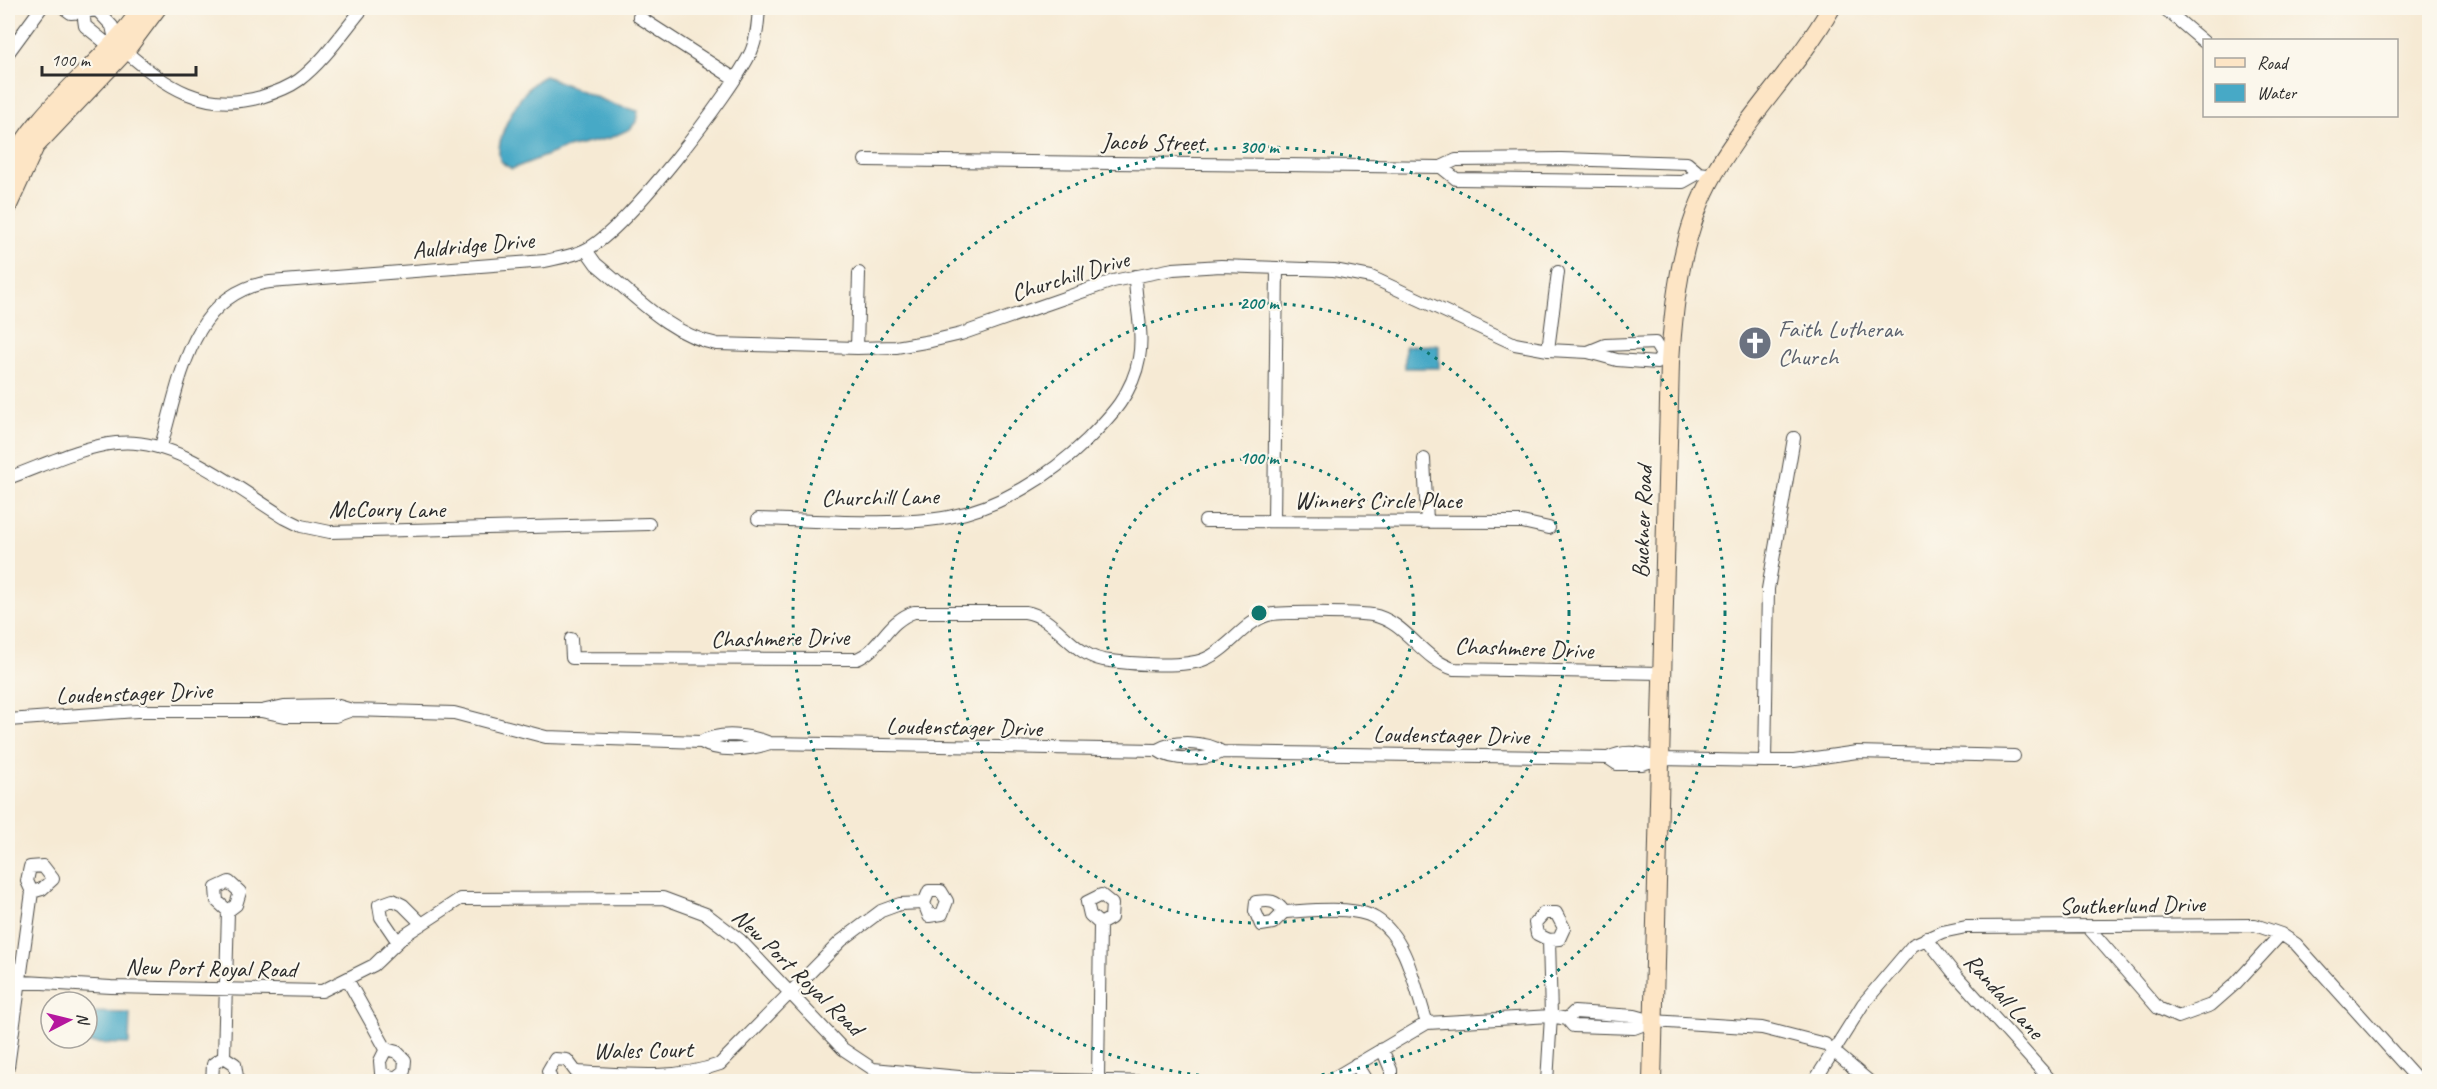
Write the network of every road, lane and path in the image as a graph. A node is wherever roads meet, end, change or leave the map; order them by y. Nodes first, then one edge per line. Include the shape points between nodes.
1 (41, 8) edge
2 (64, 8) edge
3 (142, 8) edge
4 (157, 8) edge
5 (759, 8) edge
6 (1832, 8) edge
7 (2164, 8) edge
8 (83, 10) edge
9 (357, 10) edge
10 (639, 18) dead end
11 (2203, 40) edge
12 (120, 45) junction
13 (8, 53) edge
14 (735, 80) junction
15 (865, 160) dead end
16 (1441, 167) junction
17 (8, 169) edge
18 (1706, 174) junction
19 (8, 205) edge
20 (586, 250) junction
21 (1276, 268) junction
22 (1558, 272) dead end
23 (859, 273) dead end
24 (1135, 276) junction
25 (857, 348) junction
26 (1548, 350) junction
27 (1588, 352) junction
28 (1666, 355) junction
29 (1794, 438) dead end
30 (161, 446) junction
31 (1424, 459) dead end
32 (8, 478) edge
33 (758, 519) dead end
34 (1205, 521) dead end
35 (1274, 521) junction
36 (1427, 521) junction
37 (649, 524) dead end
38 (1549, 528) dead end
39 (571, 639) dead end
40 (1661, 673) junction
41 (8, 720) edge
42 (2014, 756) dead end
43 (1660, 759) junction
44 (1765, 761) junction
45 (32, 892) dead end
46 (924, 903) dead end
47 (228, 911) dead end
48 (1284, 912) dead end
49 (422, 924) junction
50 (1100, 924) dead end
51 (2087, 926) junction
52 (2281, 934) junction
53 (1926, 938) junction
54 (1549, 940) dead end
55 (398, 942) junction
56 (347, 979) junction
57 (13, 982) edge
58 (227, 990) junction
59 (790, 994) junction
60 (1551, 1016) junction
61 (1653, 1022) junction
62 (1427, 1023) junction
63 (386, 1049) dead end
64 (1382, 1049) junction
65 (1835, 1050) junction
66 (224, 1057) junction
67 (1356, 1064) junction
68 (8, 1067) edge
69 (573, 1077) edge
70 (1098, 1079) junction
71 (212, 1082) edge
72 (228, 1082) edge
73 (552, 1082) edge
74 (1151, 1082) edge
75 (1327, 1082) edge
76 (1367, 1082) edge
77 (1391, 1082) edge
78 (1547, 1082) edge
79 (1652, 1082) edge
80 (1814, 1082) edge
81 (1870, 1082) edge
82 (2052, 1082) edge
83 (2420, 1082) edge

1 - 13 street
2 - 8 street via 71,13
3 - 12 street
4 - 12 street
5 - 14 street, Auldridge Drive via 752,51
6 - 18 street, Buckner Road via 1807,47
7 - 11 street
8 - 12 street via 97,10 112,26
8 - 12 street via 85,26 105,44
9 - 12 street via 315,66 298,81 248,100 207,101 187,95 157,78
10 - 14 street
12 - 17 street via 61,96 17,150
12 - 19 street via 36,146
14 - 20 street, Auldridge Drive via 638,204
15 - 16 street, Jacob Street
16 - 18 street, Jacob Street via 1456,160 1561,159 1687,163
16 - 18 street, Jacob Street via 1456,179 1683,182
18 - 28 street, Buckner Road via 1686,246
20 - 25 street, Churchill Drive via 596,264 676,330 697,340 741,346
20 - 30 street, Auldridge Drive via 545,261 251,285 235,292 203,322 190,350
21 - 24 street, Churchill Drive via 1221,266
21 - 26 street, Churchill Drive via 1334,270 1371,277 1515,344
21 - 35 street
22 - 26 street
23 - 25 street
24 - 25 street, Churchill Drive via 962,334 896,347
24 - 33 street, Churchill Lane via 1140,357 1132,383 1122,403 1103,425 1036,481 1011,496 950,517 893,521
26 - 27 street, Churchill Drive
27 - 28 street, Churchill Drive via 1617,360 1657,363
27 - 28 street, Churchill Drive via 1605,345 1655,343
28 - 40 street, Buckner Road
29 - 44 street via 1768,589
30 - 32 street, McCoury Lane via 117,443
30 - 37 street, McCoury Lane via 285,518 330,532
31 - 36 street
34 - 35 street, Winners Circle Place
35 - 36 street, Winners Circle Place
36 - 38 street, Winners Circle Place via 1522,522
39 - 40 street, Chashmere Drive via 572,658 858,659 867,655 891,625 914,612 1025,612 1039,617 1074,647 1097,660 1187,663 1211,656 1267,615 1373,615 1397,626 1428,657 1454,669
40 - 43 street, Buckner Road
41 - 43 street, Loudenstager Drive via 92,712 261,711 285,716 335,716 352,710 454,713 546,737 702,742 711,748 757,748 770,743 1157,750 1166,744 1212,745 1222,752 1608,758 1617,753 1635,753
42 - 44 street, Loudenstager Drive via 1857,752
43 - 44 street, Loudenstager Drive
43 - 61 street, Buckner Road
45 - 57 street
46 - 59 street, Wales Court via 881,910 841,941
47 - 58 street
48 - 62 street via 1344,910 1374,917 1400,944
49 - 55 street, New Port Royal Road
49 - 55 street via 393,900 380,905 381,917
49 - 59 street, New Port Royal Road via 460,899 663,898 706,914 740,940
50 - 70 street
51 - 52 street, Southerlund Drive via 2255,925
51 - 52 street via 2158,1008 2178,1017 2211,1005
51 - 53 street, Southerlund Drive via 1966,927
52 - 83 street, Southerlund Drive via 2296,944
53 - 65 street, Southerlund Drive via 1913,945 1863,1004
53 - 82 street, Randall Lane
54 - 60 street
55 - 56 street, New Port Royal Road via 374,965
56 - 58 street, New Port Royal Road via 322,991
56 - 63 street
57 - 58 street, New Port Royal Road
57 - 68 street
58 - 66 street
59 - 69 street, Wales Court via 720,1064 698,1072 667,1075
59 - 70 street, New Port Royal Road via 843,1049 873,1069 970,1078
60 - 61 street via 1567,1019 1574,1012 1635,1016
60 - 62 street
60 - 78 street
61 - 65 street via 1762,1028
61 - 79 street, Buckner Road
62 - 64 street
64 - 67 street
64 - 77 street via 1391,1070
65 - 80 street, Southerlund Drive
65 - 81 street
66 - 71 street via 213,1064
66 - 72 street via 236,1064 237,1077
67 - 75 street
67 - 76 street
69 - 73 street, Wales Court via 567,1060 555,1059 548,1071
70 - 74 street, New Port Royal Road

